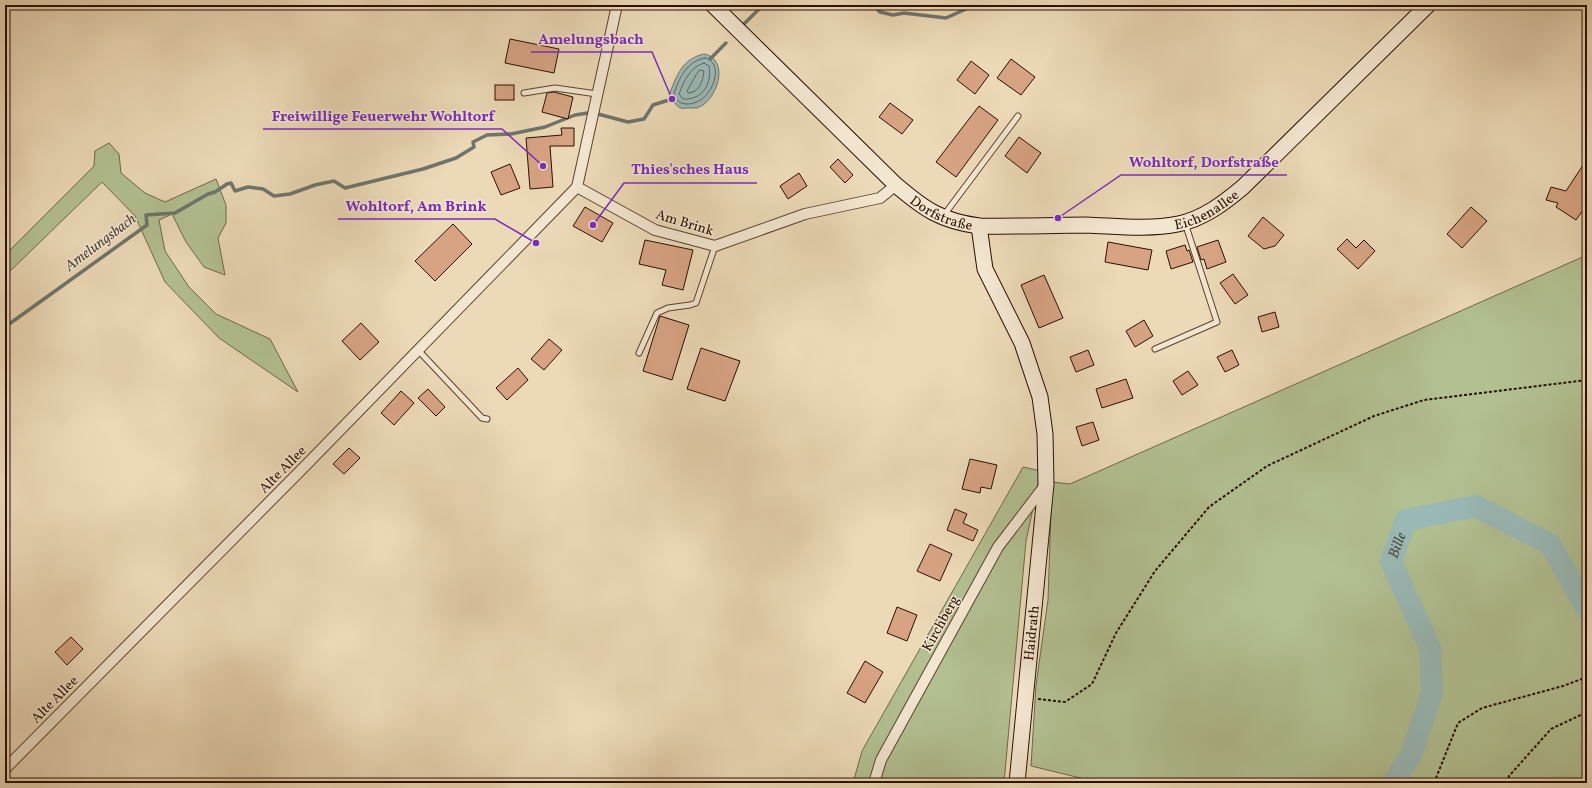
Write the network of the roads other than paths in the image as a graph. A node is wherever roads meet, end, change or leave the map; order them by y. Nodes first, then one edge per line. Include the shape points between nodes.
1 (617, 5) edge
2 (713, 5) edge
3 (1428, 5) edge
4 (524, 93) dead end
5 (597, 94) junction
6 (1018, 116) dead end
7 (896, 185) junction
8 (577, 187) junction
9 (942, 218) junction
10 (1184, 222) junction
11 (979, 226) junction
12 (714, 246) junction
13 (1155, 349) dead end
14 (418, 350) junction
15 (639, 353) dead end
16 (487, 419) dead end
17 (1046, 484) junction
18 (5, 769) edge
19 (874, 783) edge
20 (1017, 783) edge

1 - 5 street
2 - 7 street, Dorfstraße
3 - 10 street, Eichenallee via 1243,187 1211,211
4 - 5 lane via 555,88
5 - 8 street
6 - 9 lane
7 - 9 street, Dorfstraße via 919,204
7 - 12 street, Am Brink via 880,198 805,214
8 - 12 street, Am Brink via 655,230
8 - 14 street, Alte Allee
9 - 11 street, Dorfstraße
10 - 11 street, Eichenallee via 1160,227
10 - 13 lane via 1217,322
11 - 17 street, Dorfstraße via 985,269 1022,343 1040,397 1045,434
12 - 15 lane via 696,303 668,308 657,313
14 - 16 lane via 482,418
14 - 18 street, Alte Allee
17 - 19 street, Kirchberg via 998,547 881,760
17 - 20 street, Haidrath

